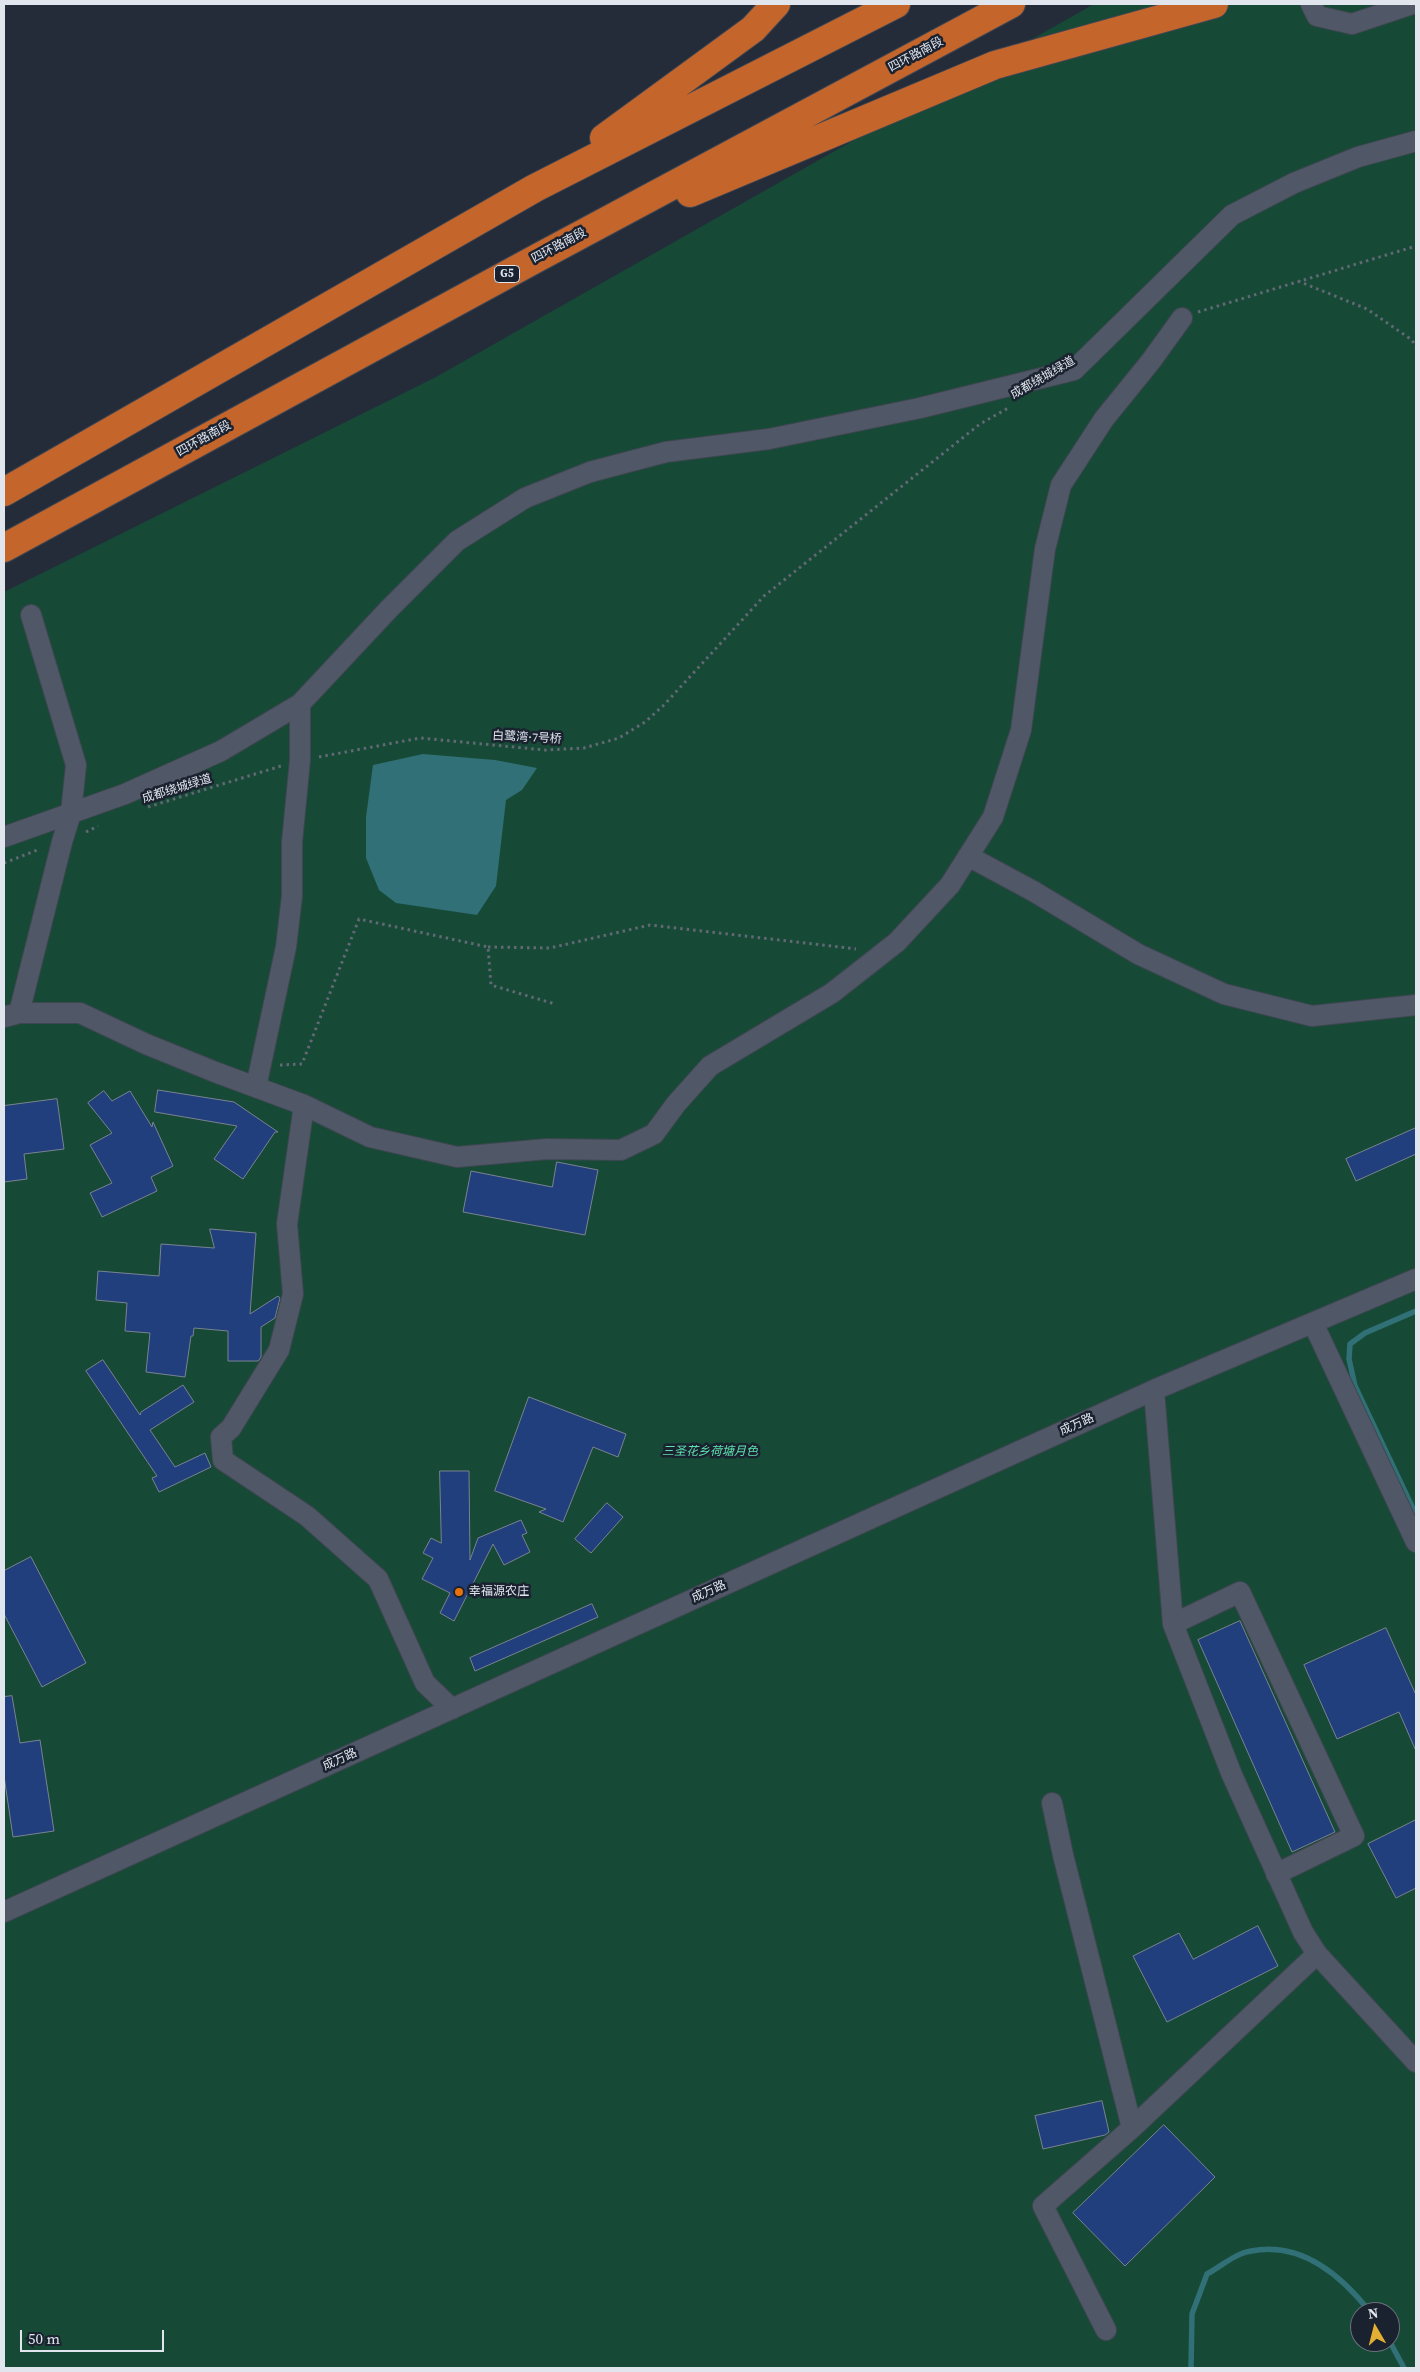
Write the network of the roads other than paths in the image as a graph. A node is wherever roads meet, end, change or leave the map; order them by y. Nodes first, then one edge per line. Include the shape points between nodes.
1 (776, 4) edge
2 (896, 4) edge
3 (1011, 4) edge
4 (1214, 4) edge
5 (1311, 4) edge
6 (1412, 4) edge
7 (1416, 141) edge
8 (536, 188) junction
9 (539, 257) junction
10 (1182, 318) road end
11 (4, 492) edge
12 (4, 548) edge
13 (31, 615) dead end
14 (300, 704) junction
15 (71, 813) junction
16 (4, 837) edge
17 (968, 856) junction
18 (1416, 1005) edge
19 (11, 1015) edge
20 (256, 1087) junction
21 (304, 1105) junction
22 (1416, 1279) edge
23 (1313, 1323) junction
24 (1154, 1390) junction
25 (1416, 1542) edge
26 (1173, 1624) junction
27 (452, 1709) junction
28 (1052, 1803) dead end
29 (1276, 1874) junction
30 (4, 1912) edge
31 (1317, 1954) junction
32 (1416, 2062) edge
33 (1132, 2128) junction
34 (1106, 2330) dead end

1 - 8 highway via 753,29
2 - 8 highway
3 - 9 highway, 四环路南段 / G5
4 - 9 highway via 996,66
5 - 6 street via 1317,16 1352,24
7 - 14 street via 1340,164 1232,215 1074,370 920,408 797,433 666,452 590,472 525,498 457,541
8 - 11 highway
9 - 12 highway, 四环路南段 / G5
10 - 17 street via 1104,419 1061,485 1045,549 1021,730 993,817
13 - 15 street via 76,765
14 - 15 street via 221,751 125,794
14 - 20 street via 292,896 286,947
15 - 16 street
15 - 19 street
17 - 18 street via 1033,890 1138,954 1224,994 1312,1016
17 - 21 street via 950,885 897,942 832,993 710,1066 654,1134 621,1150 547,1150 457,1157 370,1137
19 - 20 street via 80,1013 146,1044
20 - 21 street
21 - 27 street via 287,1224 293,1294 279,1350 231,1428 221,1437 223,1460 307,1516 378,1579 425,1683
22 - 23 street, 成万路
23 - 24 street, 成万路
23 - 25 street
24 - 26 street
24 - 27 street, 成万路
26 - 29 street via 1232,1775
26 - 29 street via 1240,1592 1354,1836
27 - 30 street, 成万路
28 - 33 street
29 - 31 street
31 - 32 street
31 - 33 street
33 - 34 street via 1043,2206

